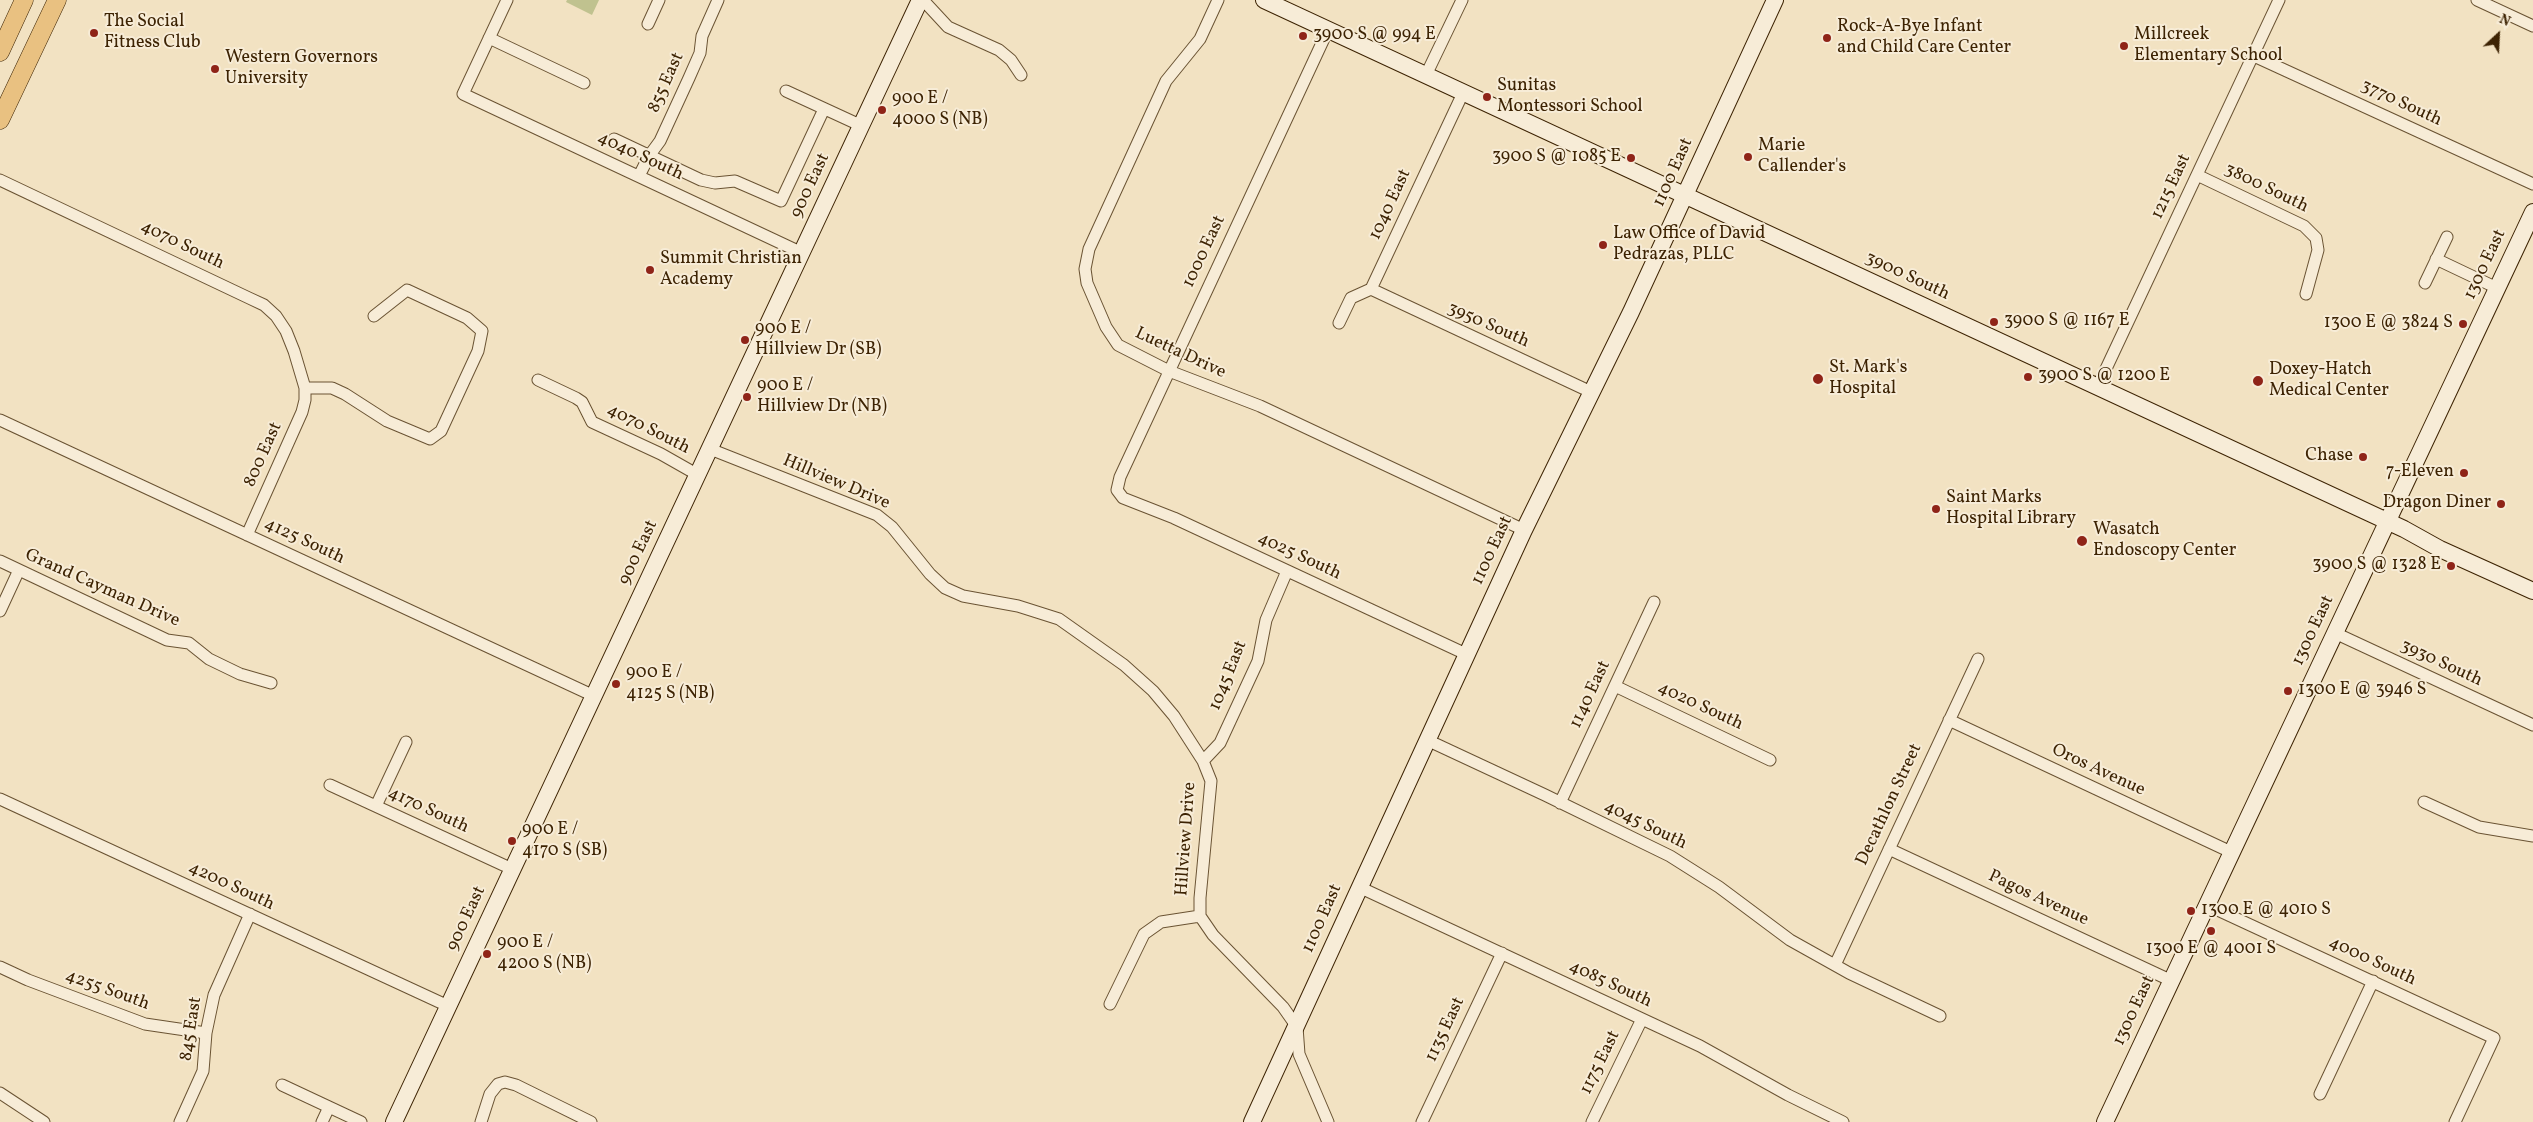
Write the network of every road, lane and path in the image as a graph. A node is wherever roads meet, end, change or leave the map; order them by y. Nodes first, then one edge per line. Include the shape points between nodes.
1 (24, 0) edge
2 (57, 0) edge
3 (507, 0) edge
4 (659, 0) edge
5 (718, 0) edge
6 (922, 0) edge
7 (1218, 0) edge
8 (1264, 0) edge
9 (1462, 0) edge
10 (1776, 0) edge
11 (2279, 0) edge
12 (2477, 0) edge
13 (648, 24) dead end
14 (2533, 26) edge
15 (1328, 30) junction
16 (490, 38) junction
17 (0, 52) edge
18 (2254, 56) junction
19 (1021, 75) dead end
20 (1426, 76) junction
21 (584, 83) dead end
22 (786, 91) dead end
23 (1463, 93) junction
24 (824, 108) junction
25 (0, 120) edge
26 (862, 126) junction
27 (614, 139) dead end
28 (649, 156) junction
29 (2197, 175) junction
30 (639, 176) junction
31 (0, 180) edge
32 (2533, 184) edge
33 (1686, 197) junction
34 (2533, 212) edge
35 (2446, 237) dead end
36 (802, 253) junction
37 (2436, 259) junction
38 (2425, 283) dead end
39 (2497, 288) junction
40 (1371, 289) junction
41 (2306, 294) dead end
42 (374, 316) dead end
43 (1340, 323) dead end
44 (1169, 371) junction
45 (538, 380) dead end
46 (306, 388) junction
47 (2097, 388) junction
48 (1591, 392) junction
49 (0, 420) edge
50 (710, 449) junction
51 (698, 475) junction
52 (1116, 490) joint
53 (2388, 522) junction
54 (1524, 530) junction
55 (247, 535) junction
56 (0, 561) edge
57 (1287, 571) junction
58 (18, 572) junction
59 (2533, 591) edge
60 (1654, 602) dead end
61 (0, 611) edge
62 (2335, 634) junction
63 (1468, 656) junction
64 (1978, 659) dead end
65 (271, 682) dead end
66 (1615, 686) junction
67 (594, 696) junction
68 (1949, 720) junction
69 (2533, 726) edge
70 (1427, 740) junction
71 (406, 742) dead end
72 (1203, 760) junction
73 (1770, 760) dead end
74 (330, 785) dead end
75 (0, 799) edge
76 (2424, 802) dead end
77 (1560, 803) junction
78 (376, 806) junction
79 (2533, 836) edge
80 (1889, 849) junction
81 (2232, 853) junction
82 (512, 869) junction
83 (1360, 887) junction
84 (2207, 905) junction
85 (250, 914) junction
86 (1200, 916) junction
87 (1502, 954) junction
88 (1835, 965) junction
89 (0, 968) edge
90 (2172, 981) junction
91 (2372, 981) junction
92 (1110, 1004) dead end
93 (448, 1006) junction
94 (1940, 1016) dead end
95 (1642, 1018) junction
96 (1297, 1027) junction
97 (206, 1033) junction
98 (282, 1085) dead end
99 (0, 1092) edge
100 (2320, 1094) dead end
101 (329, 1107) junction
102 (395, 1121) edge
103 (44, 1122) edge
104 (180, 1122) edge
105 (322, 1122) edge
106 (361, 1122) edge
107 (481, 1122) edge
108 (591, 1122) edge
109 (1252, 1122) edge
110 (1328, 1122) edge
111 (1422, 1122) edge
112 (1592, 1122) edge
113 (1843, 1122) edge
114 (2105, 1122) edge
115 (2455, 1122) edge

1 - 17 main road
2 - 25 main road
3 - 16 street
4 - 13 street
5 - 28 street, 855 East via 702,36 700,53 692,72 660,141
6 - 19 street via 948,27 999,50
6 - 26 main road, 900 East
7 - 44 street, Luetta Drive via 1200,38 1173,70 1160,92 1094,234 1086,269 1094,302 1118,345
8 - 15 main road, 3900 South
9 - 20 street
10 - 33 main road, 1100 East
11 - 18 street, 1215 East
12 - 14 street
15 - 20 main road, 3900 South
15 - 44 street, 1000 East
16 - 21 street
16 - 30 street, 4040 South via 463,94
18 - 29 street, 1215 East
18 - 32 street, 3770 South
20 - 23 main road, 3900 South
22 - 24 street
23 - 33 main road, 3900 South
23 - 40 street, 1040 East
24 - 26 street
24 - 28 street via 781,201 735,181 708,183
26 - 36 main road, 900 East
27 - 28 street
28 - 30 street, 855 East
29 - 41 street, 3800 South via 2304,226 2316,238 2318,250
29 - 47 street, 1215 East
30 - 36 street, 4040 South
31 - 46 street, 4070 South via 264,305 286,331
33 - 47 main road, 3900 South
33 - 48 main road, 1100 East
34 - 39 main road, 1300 East
35 - 37 street
36 - 50 main road, 900 East
37 - 38 street
37 - 39 street
39 - 53 main road, 1300 East
40 - 43 street via 1351,298
40 - 48 street, 3950 South
42 - 46 street via 407,290 467,318 482,331 478,351 441,431 430,439 387,421 332,388
44 - 52 street, 1000 East
44 - 54 street, Luetta Drive via 1260,406
45 - 51 street, 4070 South via 582,402 592,422
46 - 55 street, 800 East via 302,412
47 - 53 main road, 3900 South
48 - 54 main road, 1100 East
49 - 55 street, 4125 South
50 - 51 main road, 900 East
50 - 72 street, Hillview Drive via 884,519 930,574 954,593 1044,612 1074,627 1153,691
51 - 67 main road, 900 East
52 - 57 street, 4025 South via 1123,498
53 - 59 main road, 3900 South
53 - 62 main road, 1300 East
54 - 63 main road, 1100 East
55 - 67 street, 4125 South
56 - 58 street, Grand Cayman Drive
57 - 63 street, 4025 South
57 - 72 street, 1045 East via 1266,620 1258,661 1220,744
58 - 61 street
58 - 65 street, Grand Cayman Drive via 167,640 190,643 209,659 240,674
60 - 66 street, 1140 East
62 - 69 street, 3930 South
62 - 81 main road, 1300 East
63 - 70 main road, 1100 East
64 - 68 street, Decathlon Street
66 - 73 street, 4020 South
66 - 77 street, 1140 East
67 - 82 main road, 900 East
68 - 80 street, Decathlon Street
68 - 81 street, Oros Avenue
70 - 77 street, 4045 South
70 - 83 main road, 1100 East
71 - 78 street
72 - 86 street, Hillview Drive via 1211,781 1211,798
74 - 78 street, 4170 South
75 - 85 street, 4200 South
76 - 79 street via 2479,827
77 - 88 street, 4045 South via 1690,867 1771,928
78 - 82 street, 4170 South
80 - 88 street, Decathlon Street
80 - 90 street, Pagos Avenue
81 - 84 main road, 1300 East
82 - 93 main road, 900 East
83 - 87 street, 4085 South
83 - 96 main road, 1100 East
84 - 90 main road, 1300 East
84 - 91 street, 4000 South
85 - 93 street, 4200 South
85 - 97 street, 845 East via 214,994
86 - 92 street via 1161,922 1144,934
86 - 96 street, Hillview Drive via 1213,935 1283,1007
87 - 95 street, 4085 South
87 - 111 street, 1135 East
88 - 94 street, 4045 South
89 - 97 street, 4255 South via 145,1024
90 - 114 main road, 1300 East
91 - 100 street
91 - 115 street, 4000 South via 2494,1038
93 - 102 main road, 900 East
95 - 112 street, 1175 East
95 - 113 street, 4085 South
96 - 109 main road, 1100 East
96 - 110 street via 1299,1054
97 - 104 street, 845 East via 203,1071
98 - 101 street
99 - 103 street
101 - 105 street
101 - 106 street
107 - 108 street via 490,1094 498,1084 505,1082

